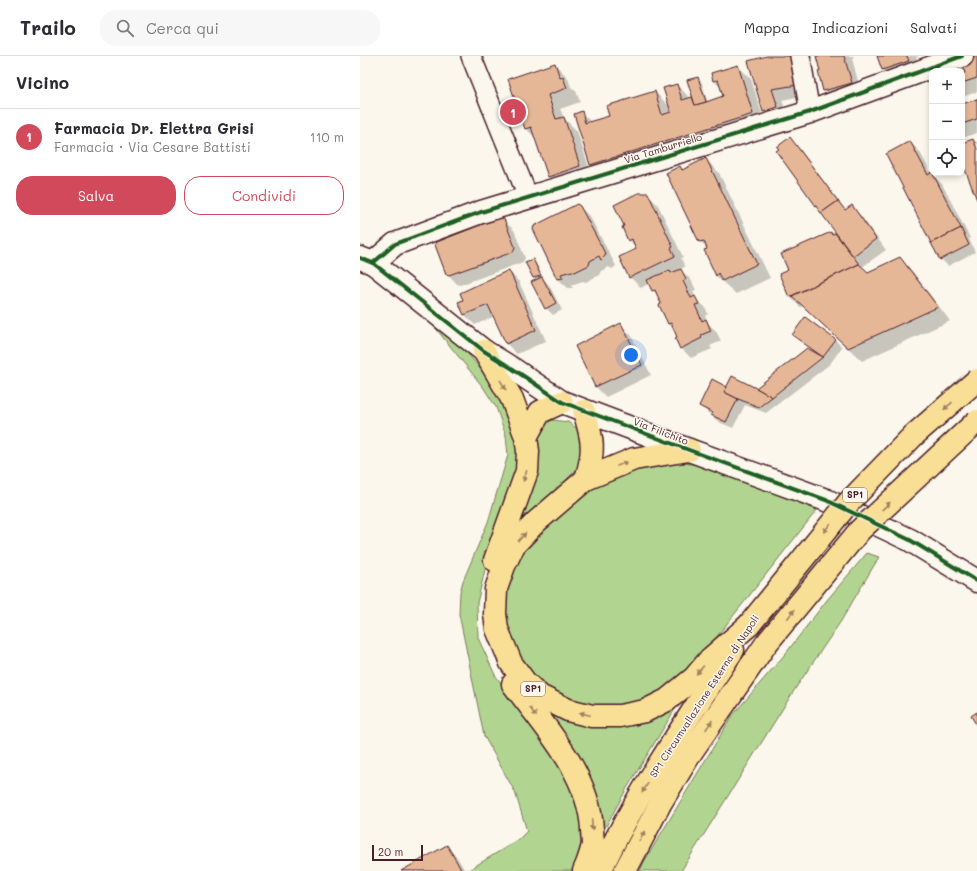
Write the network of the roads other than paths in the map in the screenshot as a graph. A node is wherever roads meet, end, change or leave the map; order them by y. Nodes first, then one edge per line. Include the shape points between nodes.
1 (471, 56) edge
2 (800, 56) edge
3 (962, 56) edge
4 (810, 112) junction
5 (528, 197) junction
6 (367, 261) edge
7 (484, 351) junction
8 (977, 380) edge
9 (562, 402) junction
10 (584, 411) junction
11 (977, 421) edge
12 (526, 437) junction
13 (689, 450) junction
14 (586, 479) junction
15 (977, 581) edge
16 (749, 625) junction
17 (584, 871) edge
18 (600, 871) edge
19 (624, 871) edge

1 - 5 street
2 - 4 street
3 - 4 street, Via Tamburriello
4 - 5 street, Via Tamburriello
5 - 6 street, Via Tamburriello via 395,244
6 - 7 street, Via Filichito
7 - 9 street, Via Filichito
7 -> 12 highway via 512,399
8 -> 16 highway, SP1 Circumvallazione Esterna di Napoli / SP1, bridge via 913,436 849,502
9 - 10 street, Via Filichito
9 - 12 highway via 540,412
10 - 13 street, Via Filichito
10 - 14 highway via 592,444
19 -> 11 highway, SP1 Circumvallazione Esterna di Napoli, bridge via 692,751 766,644 860,530
12 -> 17 highway via 527,471 488,581 484,603 486,624 491,646 500,667 568,760 588,800 593,844
14 -> 13 highway, SP1 via 634,459
13 - 15 street, Via Filichito via 826,500 910,540
16 -> 14 highway, SP1 via 710,659 694,678 667,700 645,711 620,716 592,716 568,710 540,696 510,662 502,643 495,614 496,589 514,545 536,522
16 -> 18 highway, SP1 Circumvallazione Esterna di Napoli / SP1 via 641,794

